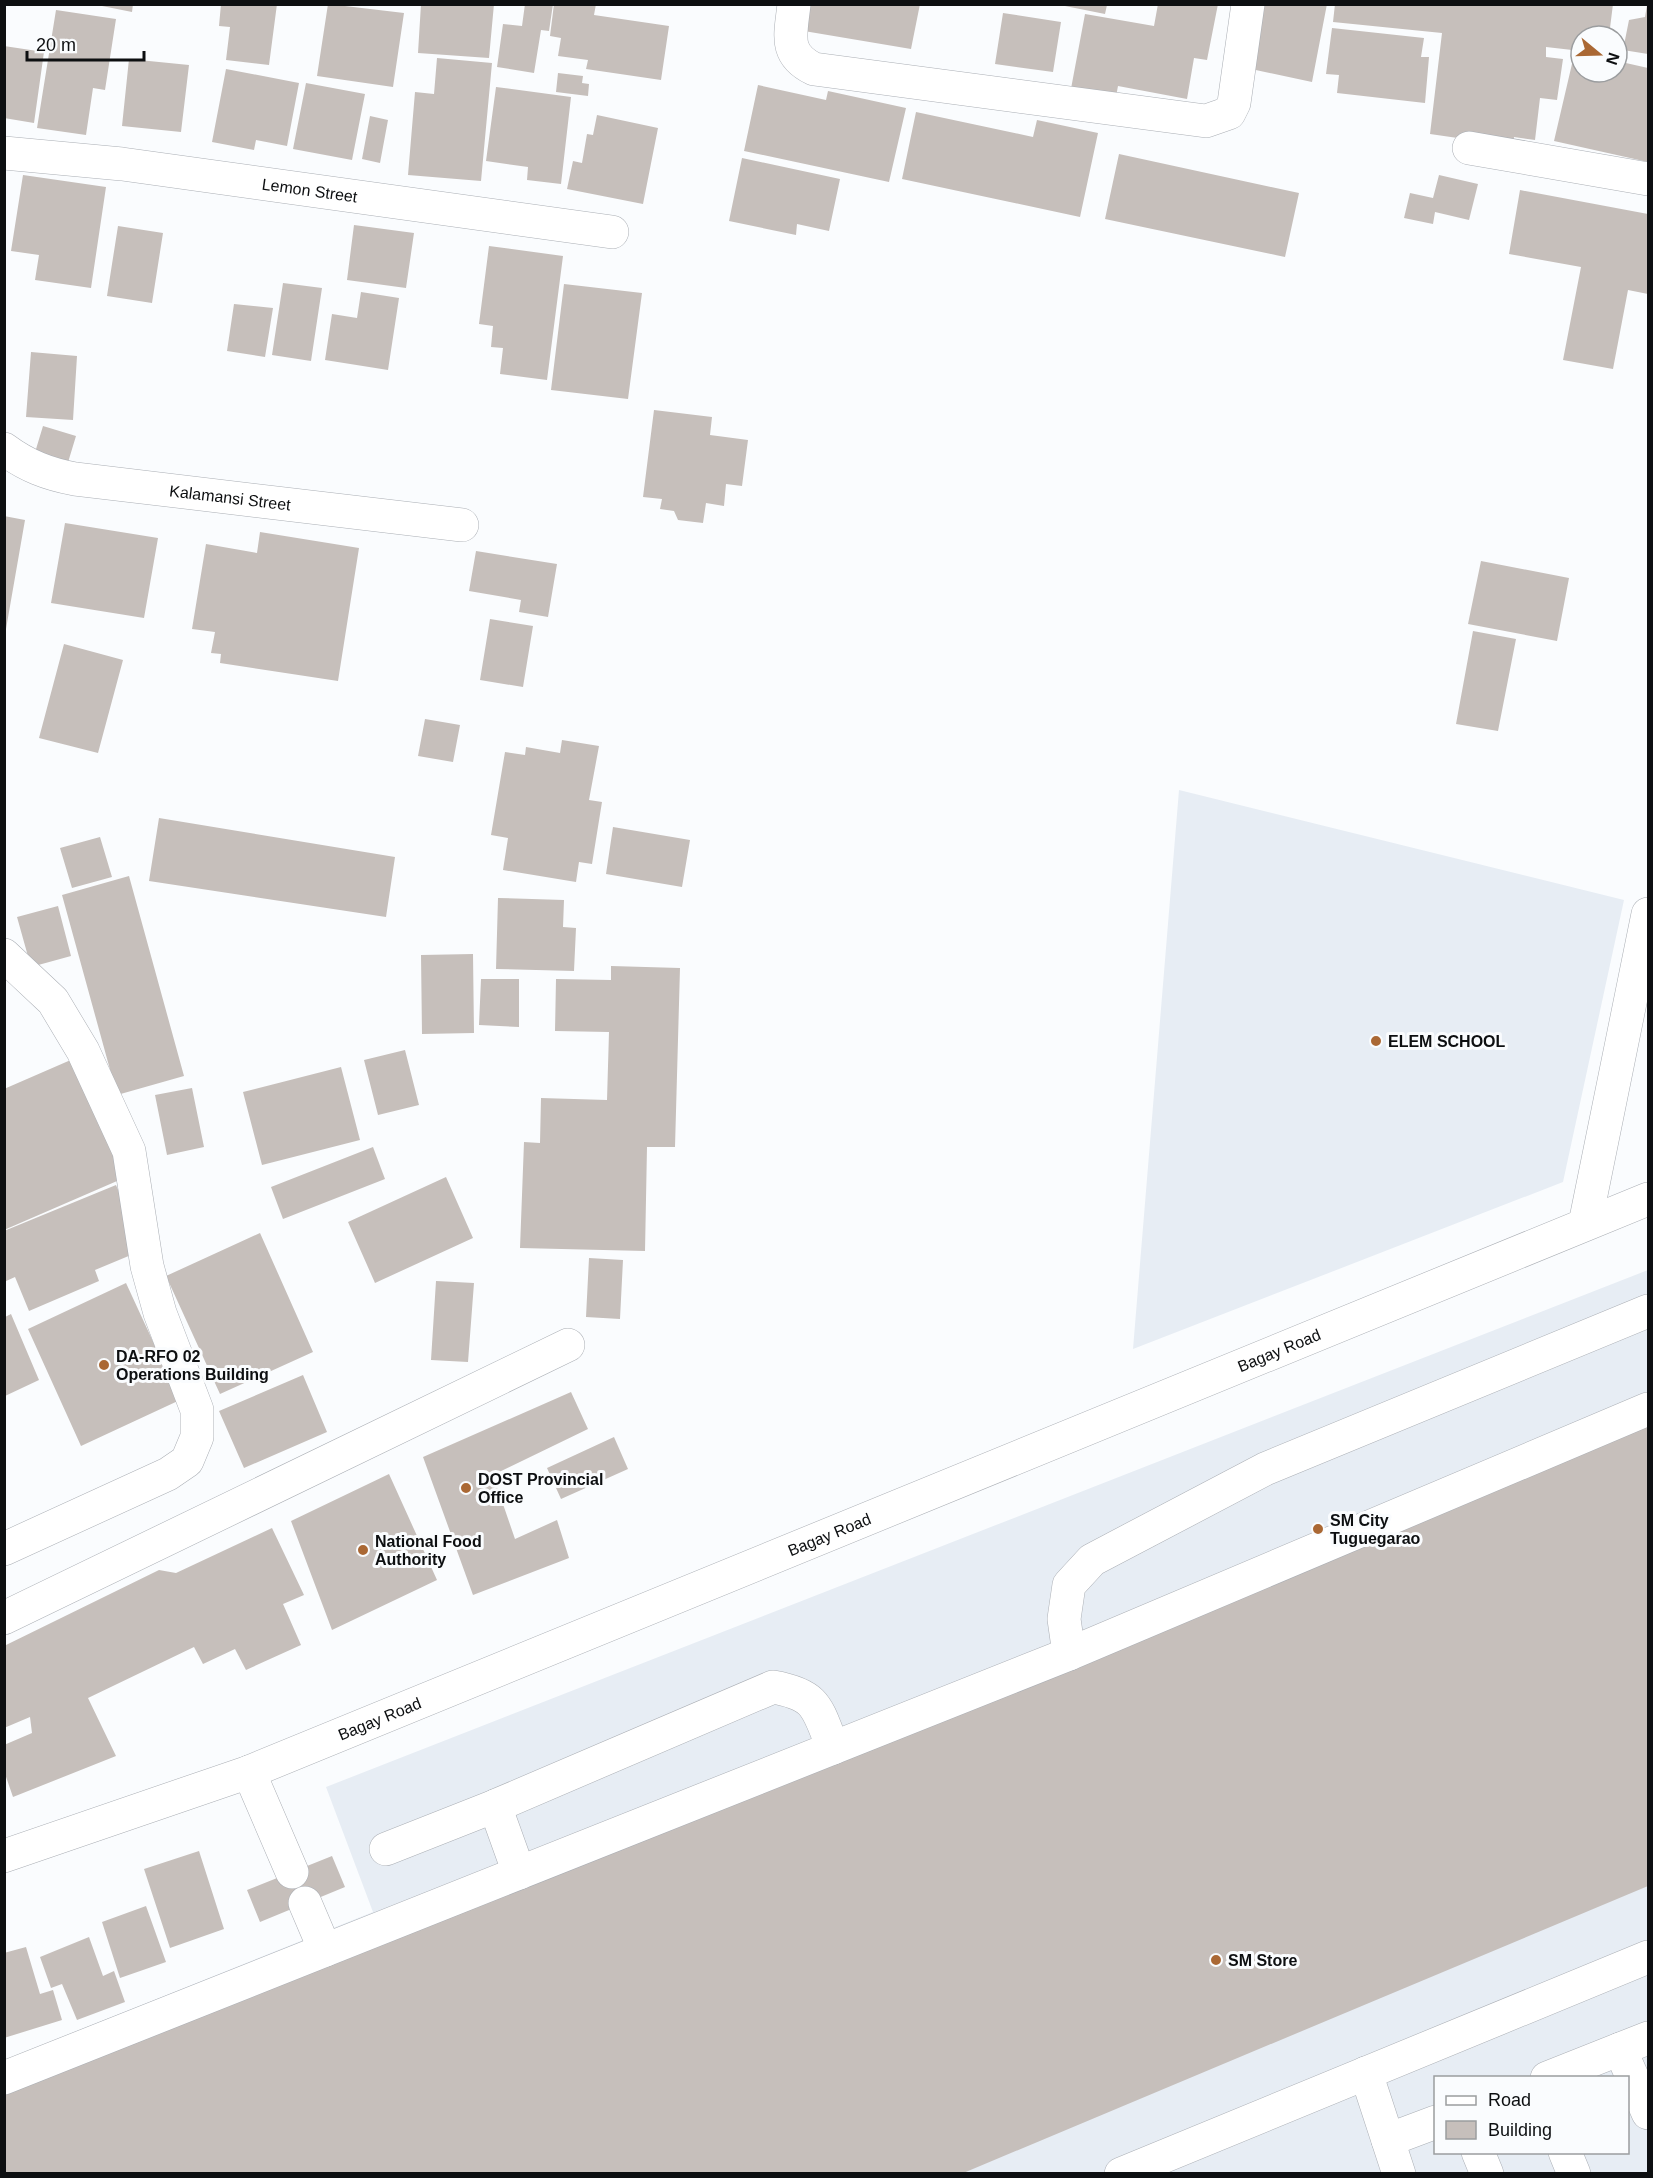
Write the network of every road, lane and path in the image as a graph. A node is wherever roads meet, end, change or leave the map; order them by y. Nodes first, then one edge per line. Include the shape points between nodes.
1 (794, 4) edge
2 (1248, 4) edge
3 (1469, 148) dead end
4 (4, 153) edge
5 (1648, 179) edge
6 (612, 232) dead end
7 (4, 449) edge
8 (462, 525) dead end
9 (1648, 914) edge
10 (4, 955) edge
11 (1648, 1199) edge
12 (1585, 1224) junction
13 (1648, 1311) edge
14 (568, 1345) dead end
15 (1648, 1409) edge
16 (4, 1549) edge
17 (4, 1618) edge
18 (1069, 1654) junction
19 (833, 1748) junction
20 (249, 1772) junction
21 (495, 1806) junction
22 (386, 1849) dead end
23 (4, 1856) edge
24 (292, 1872) dead end
25 (519, 1873) junction
26 (305, 1903) dead end
27 (325, 1950) junction
28 (1648, 1958) edge
29 (1634, 2043) edge
30 (1366, 2073) junction
31 (1552, 2076) edge
32 (4, 2078) edge
33 (1648, 2113) edge
34 (1434, 2123) edge
35 (1388, 2140) junction
36 (1479, 2154) edge
37 (1566, 2154) edge
38 (1121, 2174) edge
39 (1399, 2174) edge
40 (1487, 2174) edge
41 (1574, 2174) edge

1 - 2 street via 790,46 796,58 814,69 1206,121 1228,113 1234,103
3 - 5 street
4 - 6 street, Lemon Street via 122,164
7 - 8 street, Kalamansi Street via 48,474 75,479
9 - 12 street
10 - 16 street via 53,1002 83,1051 129,1151 147,1266 197,1419 194,1445 187,1461 178,1468
11 - 12 street, Bagay Road
12 - 20 street, Bagay Road
13 - 18 street via 1265,1469 1092,1560 1069,1585 1064,1619
14 - 17 street
15 - 18 street
18 - 19 street
19 - 21 street via 817,1707 799,1692 773,1687
19 - 25 street
20 - 23 street, Bagay Road
20 - 24 street
21 - 22 street
21 - 25 street
25 - 27 street
26 - 27 street
27 - 32 street
28 - 30 street
29 - 31 street
29 - 33 street
30 - 35 street
30 - 38 street
34 - 35 street
35 - 39 street
36 - 40 street
37 - 41 street

